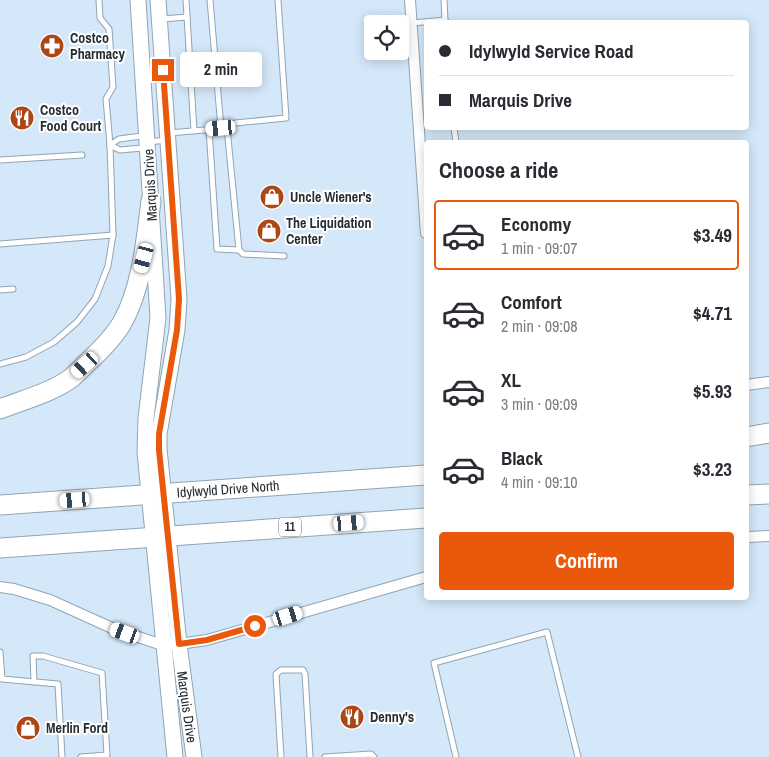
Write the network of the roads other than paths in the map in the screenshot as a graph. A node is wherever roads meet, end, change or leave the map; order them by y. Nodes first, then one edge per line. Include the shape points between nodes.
1 (99, 0) edge
2 (138, 0) edge
3 (158, 0) edge
4 (186, 0) edge
5 (210, 0) edge
6 (278, 0) edge
7 (410, 0) edge
8 (444, 0) edge
9 (187, 17) junction
10 (159, 19) junction
11 (446, 20) edge
12 (424, 22) edge
13 (411, 23) junction
14 (224, 128) junction
15 (209, 129) junction
16 (194, 131) junction
17 (167, 137) junction
18 (148, 142) junction
19 (110, 145) junction
20 (82, 155) dead end
21 (0, 160) edge
22 (424, 177) edge
23 (151, 201) junction
24 (113, 235) junction
25 (0, 244) edge
26 (239, 250) junction
27 (284, 256) dead end
28 (13, 289) dead end
29 (0, 290) edge
30 (0, 364) edge
31 (769, 382) edge
32 (749, 385) edge
33 (0, 409) edge
34 (769, 434) edge
35 (749, 437) edge
36 (424, 475) edge
37 (769, 494) edge
38 (156, 495) junction
39 (749, 495) edge
40 (0, 505) edge
41 (424, 518) edge
42 (160, 536) junction
43 (769, 536) edge
44 (749, 537) edge
45 (0, 548) edge
46 (424, 578) edge
47 (0, 587) edge
48 (172, 645) junction
49 (0, 652) edge
50 (1, 680) edge
51 (34, 682) junction
52 (62, 757) edge
53 (81, 757) edge
54 (175, 757) edge
55 (194, 757) edge
56 (281, 757) edge
57 (310, 757) edge
58 (325, 757) edge
59 (331, 757) edge
60 (374, 757) edge
61 (456, 757) edge
62 (578, 757) edge

1 - 19 lane via 100,18 109,29 112,87 106,99
2 - 18 main road, Marquis Drive
3 - 10 main road, Marquis Drive
4 - 9 lane
5 - 14 lane
6 - 14 lane via 286,118 235,123
7 - 13 street
8 - 11 lane
9 - 10 lane
9 - 16 lane
10 - 17 main road, Marquis Drive
12 - 13 lane
13 - 22 street
14 - 15 lane
14 - 26 lane
15 - 16 lane
15 - 26 lane via 217,249
16 - 17 lane
17 - 18 lane
17 - 38 main road, Marquis Drive via 179,299 177,330 159,434
18 - 19 lane via 135,149 120,150
18 - 19 lane via 142,136 119,138
18 - 23 main road, Marquis Drive
19 - 24 lane
20 - 21 lane
23 - 33 highway via 144,258 135,290 123,322 113,336 70,379
23 - 38 main road, Marquis Drive via 158,318 146,418 146,452
24 - 25 lane
24 - 30 lane via 108,266 95,299 77,322 54,342 26,357
26 - 27 lane via 243,254
28 - 29 lane
31 - 32 street
34 - 35 highway
36 - 38 highway, Idylwyld Drive North
37 - 39 highway
38 - 40 highway, Idylwyld Drive North
38 - 42 main road, Marquis Drive
41 - 42 highway, 11
42 - 45 highway, 11
42 - 48 main road, Marquis Drive
43 - 44 street
46 - 48 street via 222,636
47 - 48 street via 50,600 112,628
48 - 54 main road, Marquis Drive
48 - 55 main road, Marquis Drive
49 - 50 lane
50 - 51 lane
51 - 52 lane via 58,684
51 - 53 lane via 33,656 102,673 107,756
56 - 57 lane via 276,674 281,670 300,669 304,674
58 - 59 lane
59 - 60 lane via 371,754
61 - 62 lane via 434,663 547,632

